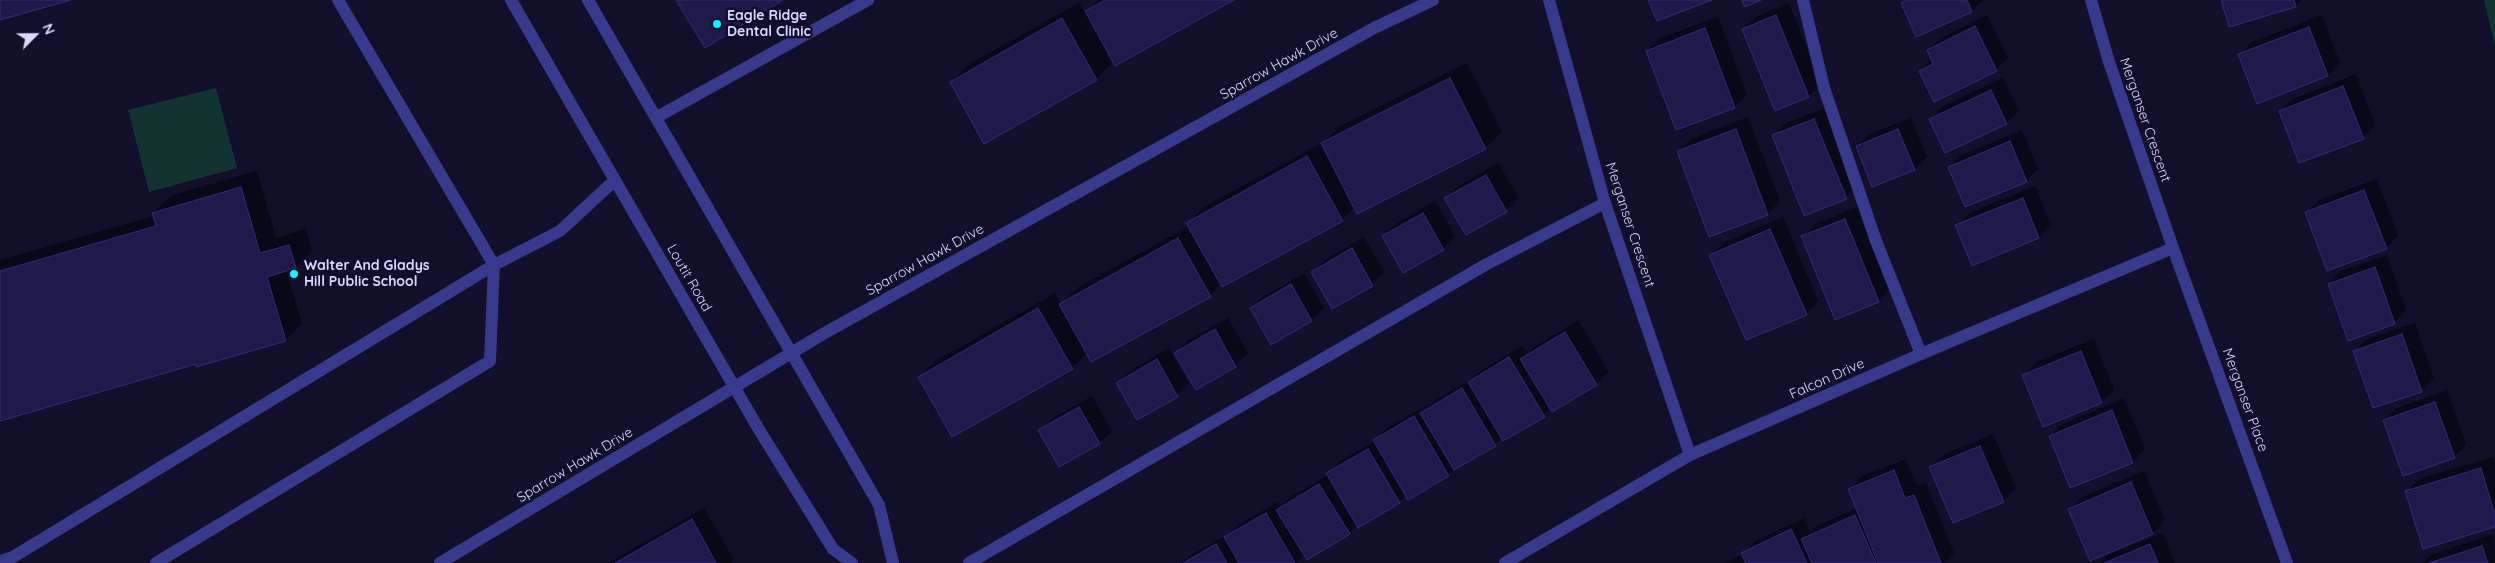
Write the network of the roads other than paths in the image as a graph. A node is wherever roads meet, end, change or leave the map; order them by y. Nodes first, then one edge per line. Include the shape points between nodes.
1 (338, 0) edge
2 (511, 0) edge
3 (588, 0) edge
4 (868, 0) edge
5 (1433, 0) edge
6 (1550, 0) edge
7 (1804, 0) edge
8 (2091, 0) edge
9 (657, 117) junction
10 (614, 180) junction
11 (1605, 203) junction
12 (2173, 248) junction
13 (494, 264) junction
14 (792, 352) junction
15 (1921, 354) junction
16 (734, 387) junction
17 (1690, 455) junction
18 (0, 560) edge
19 (15, 560) edge
20 (156, 563) edge
21 (440, 563) edge
22 (852, 563) edge
23 (893, 563) edge
24 (969, 563) edge
25 (1505, 563) edge
26 (2287, 563) edge

1 - 13 street
2 - 10 street, Loutit Road
3 - 9 street
4 - 9 street
5 - 14 street, Sparrow Hawk Drive via 1374,28
6 - 11 street, Merganser Crescent
7 - 15 street via 1824,88 1876,241
8 - 12 street, Merganser Crescent
9 - 14 street
10 - 13 street via 560,231
10 - 16 street, Loutit Road
11 - 17 street, Merganser Crescent
11 - 24 street via 1487,264
12 - 15 street, Falcon Drive
12 - 26 street, Merganser Place
13 - 19 street
13 - 20 street via 490,361
14 - 16 street, Sparrow Hawk Drive
14 - 23 street via 879,505
15 - 17 street, Falcon Drive
16 - 21 street, Sparrow Hawk Drive
16 - 22 street, Loutit Road via 833,549
17 - 25 street, Falcon Drive
18 - 19 street

